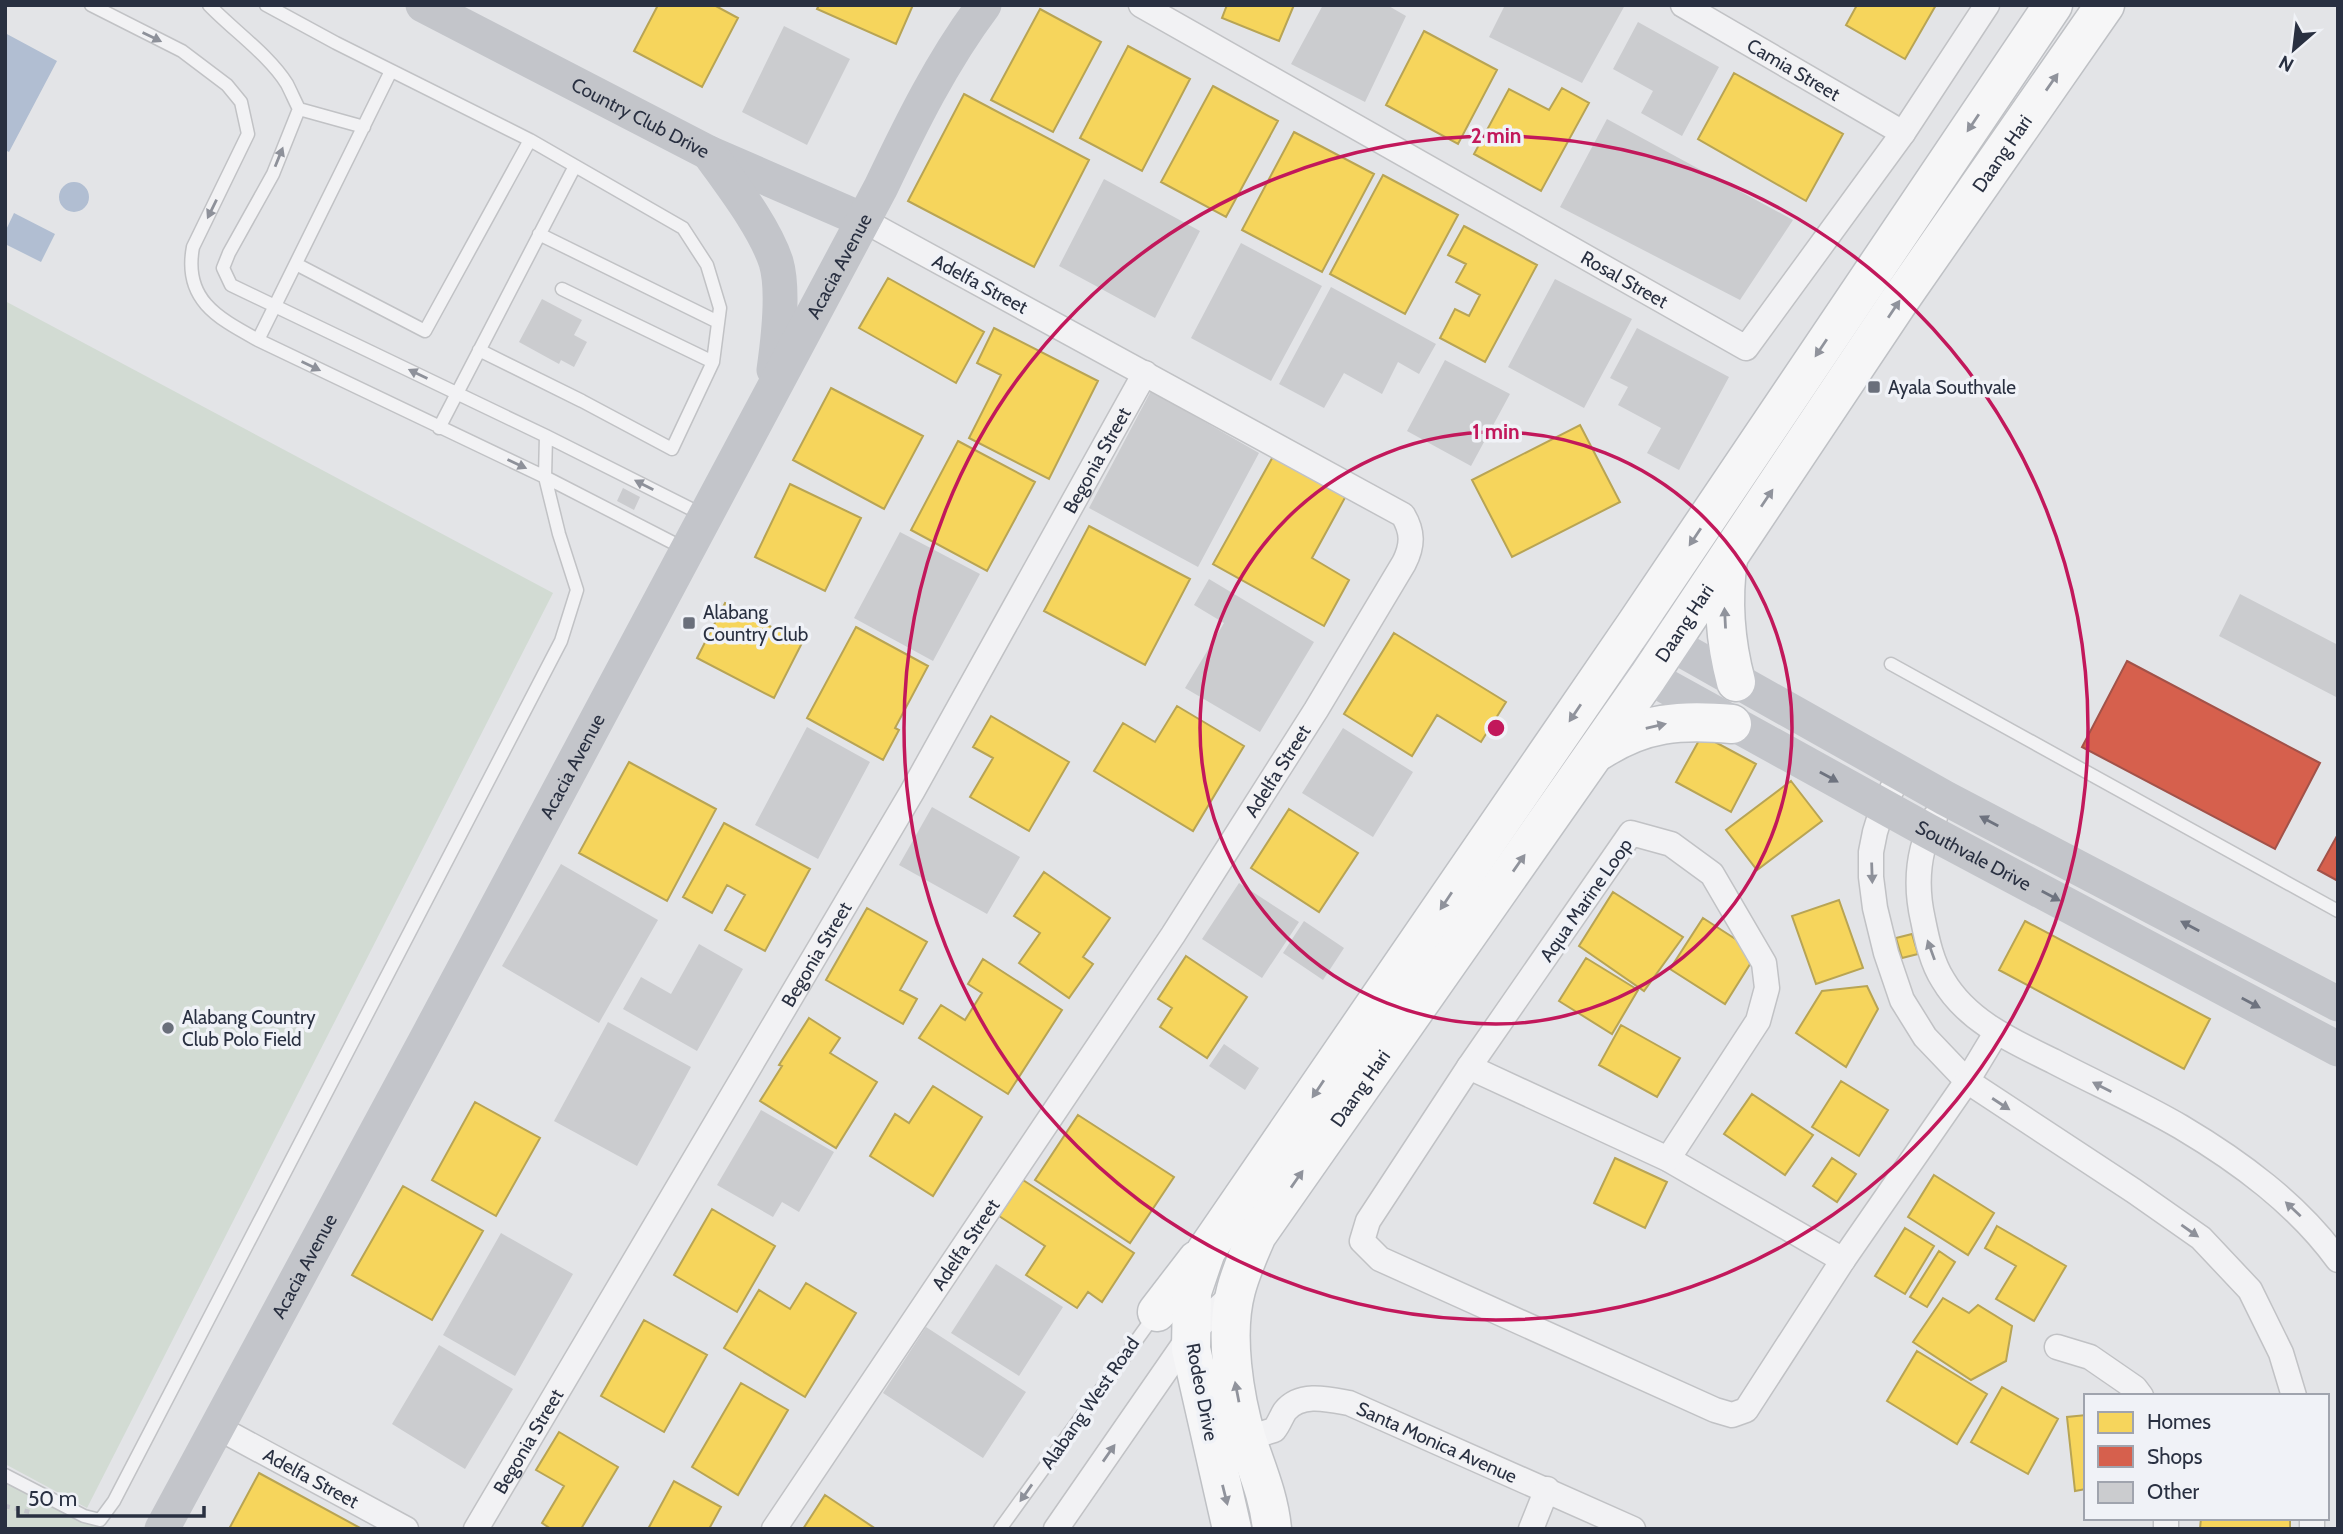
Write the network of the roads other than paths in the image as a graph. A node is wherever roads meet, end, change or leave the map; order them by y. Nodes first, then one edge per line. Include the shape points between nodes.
1 (91, 5) edge
2 (209, 5) edge
3 (266, 5) edge
4 (423, 5) edge
5 (984, 5) edge
6 (1141, 5) edge
7 (1683, 5) edge
8 (1987, 5) edge
9 (2053, 5) edge
10 (2105, 5) edge
11 (391, 71) junction
12 (299, 109) junction
13 (364, 127) junction
14 (1903, 133) junction
15 (530, 140) junction
16 (709, 153) junction
17 (575, 166) junction
18 (863, 220) junction
19 (539, 234) junction
20 (296, 264) junction
21 (562, 289) dead end
22 (275, 306) junction
23 (718, 322) junction
24 (258, 340) junction
25 (479, 350) junction
26 (712, 362) junction
27 (1145, 373) junction
28 (771, 390) junction
29 (456, 393) junction
30 (439, 428) junction
31 (546, 436) junction
32 (545, 477) junction
33 (705, 516) junction
34 (687, 550) junction
35 (1729, 554) junction
36 (1636, 624) junction
37 (1670, 645) junction
38 (1613, 656) junction
39 (1891, 664) dead end
40 (1648, 677) junction
41 (1735, 682) junction
42 (1732, 724) junction
43 (1594, 754) junction
44 (1900, 774) junction
45 (1945, 798) junction
46 (1882, 806) junction
47 (1928, 831) junction
48 (2338, 911) edge
49 (2338, 1003) edge
50 (1996, 1033) junction
51 (2338, 1049) edge
52 (1469, 1068) junction
53 (1967, 1081) junction
54 (1668, 1159) junction
55 (1243, 1227) junction
56 (1843, 1260) junction
57 (2338, 1260) edge
58 (1192, 1292) junction
59 (1236, 1292) junction
60 (1157, 1312) junction
61 (1191, 1334) junction
62 (2057, 1347) dead end
63 (2140, 1394) edge
64 (2293, 1394) edge
65 (217, 1427) junction
66 (1230, 1444) junction
67 (5, 1475) edge
68 (1547, 1489) junction
69 (162, 1529) edge
70 (407, 1529) edge
71 (476, 1529) edge
72 (774, 1529) edge
73 (1000, 1529) edge
74 (1056, 1529) edge
75 (1232, 1529) edge
76 (1272, 1529) edge
77 (1531, 1529) edge
78 (1633, 1529) edge

1 -> 24 lane via 182,51 227,85 241,102 248,134 193,247 190,263 193,284 204,303
2 - 12 lane via 265,57
3 - 11 lane
4 - 16 street, Country Club Drive
5 - 18 street, Acacia Avenue via 959,38
6 - 14 street, Rosal Street via 1746,348
7 - 14 street, Camia Street
8 - 14 street, Rosal Street
9 -> 36 main road, Daang Hari
35 -> 10 main road, Daang Hari
11 - 13 lane
11 - 15 lane
12 - 13 lane
22 -> 12 lane via 231,285 223,268 273,174
13 - 20 lane
15 - 17 lane
15 - 20 lane via 425,331
16 - 18 street, Country Club Drive
16 - 28 street via 752,214 776,263 780,304
17 - 19 lane
17 - 23 lane via 683,228 707,265 720,308
18 - 27 street, Adelfa Street
18 - 28 street, Acacia Avenue
19 - 23 lane
19 - 25 lane
20 - 22 lane
21 - 26 lane
22 - 24 lane
29 -> 22 lane
23 - 26 lane
24 -> 30 lane
25 - 26 lane via 672,449
25 - 29 lane
27 - 71 street, Begonia Street via 912,792
27 - 72 street, Adelfa Street via 1402,514 1412,537 1410,550 1316,710 1173,935
28 - 33 street, Acacia Avenue
29 - 30 lane
29 - 31 lane
30 -> 32 lane
31 - 32 lane
33 -> 31 lane
32 - 34 lane
32 - 67 lane via 577,590 561,640 114,1502 100,1520 84,1517
33 - 34 street, Acacia Avenue
34 - 65 street, Acacia Avenue
35 - 37 main road, Daang Hari
41 -> 35 main road via 1724,606
36 - 37 street, Southvale Drive
36 - 38 main road, Daang Hari
37 - 40 main road, Daang Hari
37 - 41 street, Southvale Drive
38 - 40 street, Southvale Drive
38 -> 55 main road, Daang Hari
39 - 48 lane
40 - 42 street, Southvale Drive
40 - 43 main road, Daang Hari
41 - 44 street, Southvale Drive
43 -> 42 main road via 1636,731 1660,724
42 -> 46 street, Southvale Drive
55 -> 43 main road, Daang Hari
44 - 45 street, Southvale Drive
44 - 46 street
45 - 47 street
49 -> 45 street, Southvale Drive
46 - 47 street, Southvale Drive
46 -> 53 street via 1871,852 1871,877 1886,953 1902,1000 1925,1037
50 -> 47 street via 1964,1007 1942,980 1927,941 1919,886
47 -> 51 street, Southvale Drive
50 - 53 street
57 -> 50 street via 2288,1203 2224,1153
52 - 54 street
52 - 54 street, Aqua Marine Loop via 1631,833 1671,844 1712,874 1763,963 1767,988 1758,1021
52 - 56 street via 1368,1221 1362,1241 1380,1259 1732,1415 1746,1410
53 - 56 street
53 -> 64 street via 2201,1238 2250,1290 2281,1353
54 - 56 street
55 - 58 main road, Rodeo Drive via 1206,1251
55 - 59 main road, Rodeo Drive via 1244,1264
55 - 60 main road
58 - 59 street
58 - 60 lane, Alabang West Road
58 - 61 main road, Rodeo Drive
59 - 61 street
66 -> 59 main road, Rodeo Drive via 1231,1314
60 -> 73 lane, Alabang West Road
61 - 66 main road, Rodeo Drive via 1196,1377
74 -> 61 street
62 - 63 street via 2090,1357
65 - 69 street, Acacia Avenue
65 - 70 street, Adelfa Street
66 - 68 street, Santa Monica Avenue via 1274,1430 1295,1402 1333,1400 1361,1407
66 -> 75 main road, Rodeo Drive
66 - 76 main road, Rodeo Drive via 1270,1505
68 - 77 street
68 - 78 street, Santa Monica Avenue

